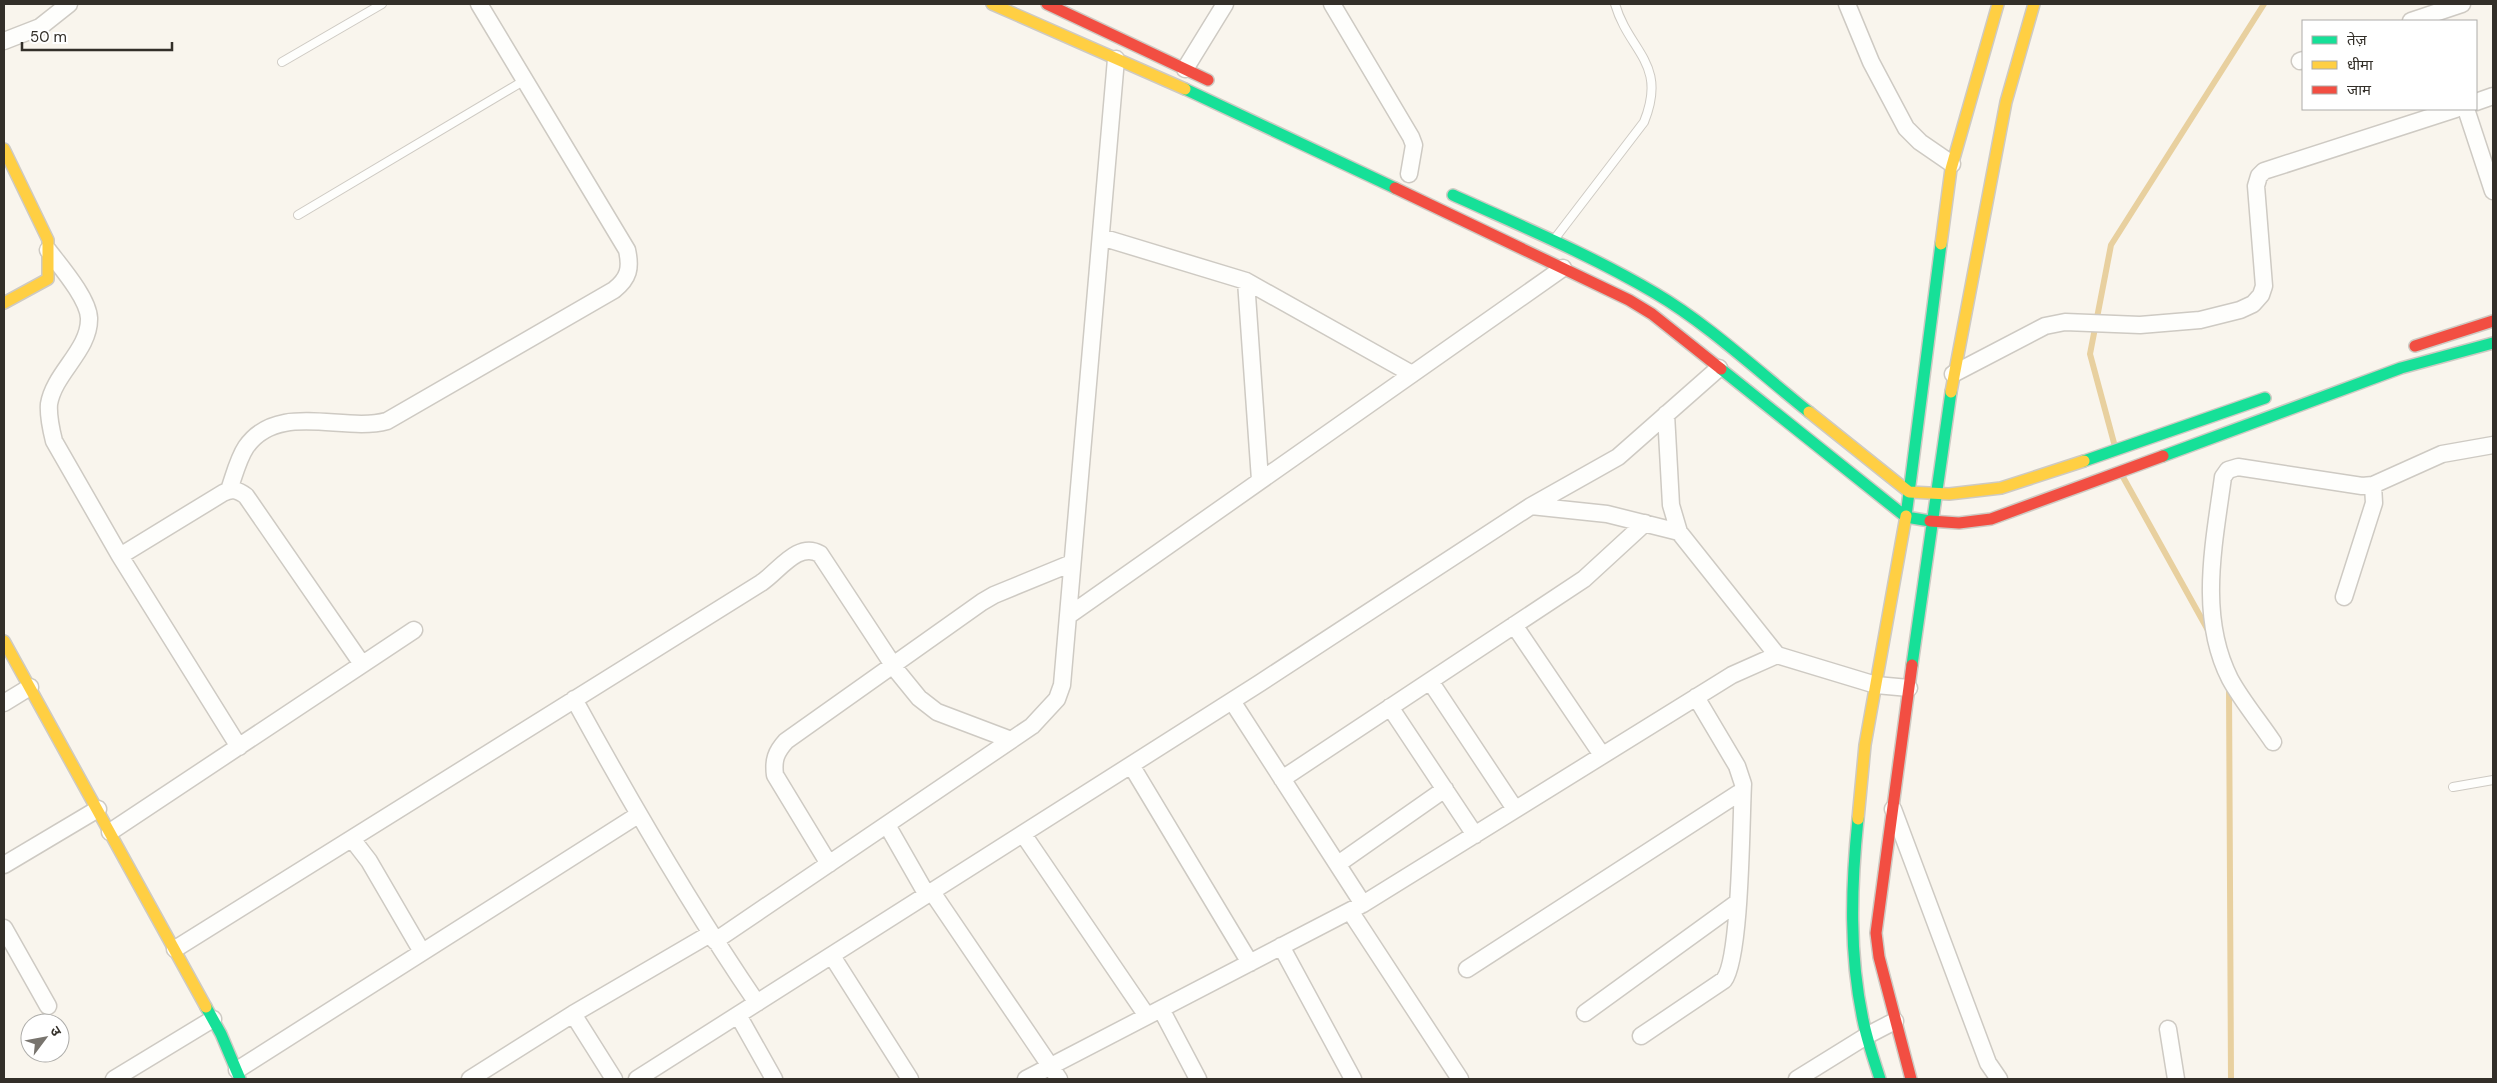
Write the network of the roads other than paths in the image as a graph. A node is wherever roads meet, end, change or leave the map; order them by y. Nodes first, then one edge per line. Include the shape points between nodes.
1 (69, 4) edge
2 (382, 4) edge
3 (479, 4) edge
4 (992, 4) edge
5 (1047, 4) edge
6 (1226, 4) edge
7 (1332, 4) edge
8 (1615, 4) edge
9 (1846, 4) edge
10 (1998, 4) edge
11 (2034, 4) edge
12 (2462, 4) edge
13 (2435, 13) edge
14 (2414, 20) edge
15 (4, 41) edge
16 (1116, 59) junction
17 (282, 62) dead end
18 (1185, 69) junction
19 (525, 80) junction
20 (1221, 86) dead end
21 (2493, 96) edge
22 (2477, 102) edge
23 (2453, 110) edge
24 (2466, 110) edge
25 (4, 149) edge
26 (1952, 164) junction
27 (1409, 174) dead end
28 (2493, 190) edge
29 (1445, 191) dead end
30 (298, 215) dead end
31 (1101, 237) junction
32 (1553, 242) junction
33 (48, 250) junction
34 (1563, 268) junction
35 (1246, 281) junction
36 (4, 304) edge
37 (2493, 321) edge
38 (2493, 343) edge
39 (2405, 349) dead end
40 (1719, 368) junction
41 (1412, 374) junction
42 (1953, 374) junction
43 (2276, 394) dead end
44 (1805, 409) junction
45 (1666, 414) junction
46 (1792, 426) junction
47 (2493, 445) edge
48 (1260, 480) junction
49 (2374, 485) junction
50 (229, 490) junction
51 (1909, 492) junction
52 (1936, 495) junction
53 (1531, 506) junction
54 (1906, 517) junction
55 (1645, 523) junction
56 (1932, 523) junction
57 (1679, 532) junction
58 (120, 556) junction
59 (1072, 563) junction
60 (2344, 597) dead end
61 (1068, 616) junction
62 (1514, 625) junction
63 (414, 630) dead end
64 (4, 641) edge
65 (1777, 655) junction
66 (362, 664) junction
67 (893, 665) junction
68 (1430, 681) junction
69 (1876, 684) junction
70 (30, 687) junction
71 (1909, 688) junction
72 (1696, 697) junction
73 (574, 700) junction
74 (1232, 701) junction
75 (4, 703) edge
76 (1390, 707) junction
77 (1011, 740) junction
78 (2273, 742) dead end
79 (239, 746) junction
80 (1602, 756) junction
81 (1131, 765) junction
82 (1282, 779) junction
83 (2493, 780) edge
84 (2454, 787) dead end
85 (1445, 790) junction
86 (1742, 791) junction
87 (1892, 807) junction
88 (98, 809) junction
89 (1515, 809) junction
90 (638, 815) junction
91 (887, 825) junction
92 (110, 832) junction
93 (1023, 834) junction
94 (1475, 835) junction
95 (352, 838) junction
96 (829, 864) junction
97 (1338, 864) junction
98 (4, 865) edge
99 (929, 893) junction
100 (1738, 902) junction
101 (1357, 907) junction
102 (4, 928) edge
103 (712, 938) junction
104 (1281, 946) junction
105 (175, 949) junction
106 (422, 952) junction
107 (832, 956) junction
108 (1250, 963) junction
109 (1466, 969) dead end
110 (756, 1003) junction
111 (48, 1006) dead end
112 (1154, 1013) junction
113 (1585, 1013) dead end
114 (573, 1014) junction
115 (738, 1015) junction
116 (213, 1019) junction
117 (1895, 1021) junction
118 (2168, 1030) dead end
119 (1868, 1035) junction
120 (1641, 1036) dead end
121 (1055, 1073) edge
122 (238, 1075) edge
123 (114, 1079) edge
124 (470, 1079) edge
125 (614, 1079) edge
126 (637, 1079) edge
127 (774, 1079) edge
128 (910, 1079) edge
129 (1026, 1079) edge
130 (1198, 1079) edge
131 (1353, 1079) edge
132 (1460, 1079) edge
133 (1797, 1079) edge
134 (1880, 1079) edge
135 (1911, 1079) edge
136 (1999, 1079) edge
137 (2176, 1079) edge

1 - 15 street via 40,27
2 - 17 lane
3 - 19 street
4 - 16 main road
5 - 18 main road
6 - 18 street
7 - 27 street via 1411,137 1414,145
8 - 32 lane via 1645,60 1652,84 1651,105 1644,122
9 - 26 street via 1871,62 1906,128
10 - 26 main road
11 - 42 main road via 2006,102
12 - 13 street
13 - 14 street
16 - 31 street
16 - 34 main road via 1227,108
18 - 20 main road
19 - 30 lane
19 - 50 street via 627,250 630,264 624,280 614,290 388,421 369,425 285,422 269,427 246,448
21 - 22 street
23 - 42 street via 2264,171 2256,186 2264,286 2253,304 2200,320 2140,325 2065,322 2045,326
24 - 28 street
25 - 33 main road via 48,240
26 - 51 main road
29 - 32 main road
31 - 35 street
31 - 59 street
32 - 44 main road via 1656,293
33 - 36 main road via 48,279
33 - 58 street via 78,293 89,317 87,333 55,386 49,421 54,441
34 - 40 main road via 1641,306
34 - 41 street
35 - 41 street
35 - 48 street
37 - 39 main road
38 - 56 main road via 2401,368 1990,519
40 - 45 street
40 - 46 main road
41 - 48 street
42 - 52 main road
43 - 52 main road via 2014,485 1982,492
44 - 46 main road
44 - 51 main road
45 - 53 street via 1618,457
45 - 57 street via 1671,505
46 - 54 main road
47 - 49 street via 2442,454
48 - 61 street
49 - 60 street via 2372,510
49 - 78 street via 2362,486 2238,467 2228,470 2223,477 2209,586 2220,655 2231,680
50 - 58 street
50 - 66 street via 238,490 246,496
51 - 52 main road
51 - 54 main road
52 - 56 main road
53 - 55 street via 1607,514
53 - 74 street
54 - 56 main road
54 - 69 main road
55 - 57 street
55 - 62 street via 1584,579
56 - 71 main road
57 - 65 street
58 - 79 street
59 - 61 street
59 - 67 street via 994,595
61 - 77 street via 1062,685 1057,699 1032,726
62 - 68 street
62 - 80 street
63 - 66 street
64 - 70 main road
65 - 69 street
65 - 72 street via 1732,675
66 - 79 street
67 - 73 street via 820,554 805,550 770,577
67 - 77 street via 919,698 937,712
67 - 96 street via 786,742 778,750 773,763 776,775
68 - 76 street
68 - 89 street
69 - 71 street
69 - 119 main road via 1865,745 1852,880 1853,950
70 - 75 street
70 - 88 main road
71 - 87 main road
72 - 80 street
72 - 86 street via 1737,766
73 - 90 street
73 - 95 street
74 - 81 street
74 - 82 street
76 - 82 street
76 - 85 street
77 - 91 street
79 - 92 street
80 - 89 street
81 - 93 street
81 - 108 street
82 - 97 street
83 - 84 lane
85 - 94 street
85 - 97 street
86 - 100 street
86 - 109 street
87 - 117 main road via 1876,933
87 - 136 street via 1988,1063
88 - 92 main road
88 - 98 street
89 - 94 street
90 - 103 street
90 - 106 street
91 - 96 street
91 - 99 street
92 - 105 main road
93 - 99 street
93 - 112 street
94 - 101 street
95 - 105 street
95 - 106 street
96 - 103 street
97 - 101 street
99 - 107 street
99 - 121 street
100 - 113 street
100 - 120 street via 1728,975
101 - 104 street
101 - 132 street
102 - 111 street
103 - 110 street
103 - 114 street
104 - 108 street
104 - 131 street
105 - 116 main road
106 - 122 street
107 - 110 street
107 - 128 street
108 - 112 street
110 - 115 street
112 - 121 street
112 - 130 street
114 - 124 street
114 - 125 street
115 - 126 street
115 - 127 street
116 - 122 main road
116 - 123 street
117 - 119 street
117 - 135 main road
118 - 137 street
119 - 133 street
119 - 134 main road
121 - 129 street

